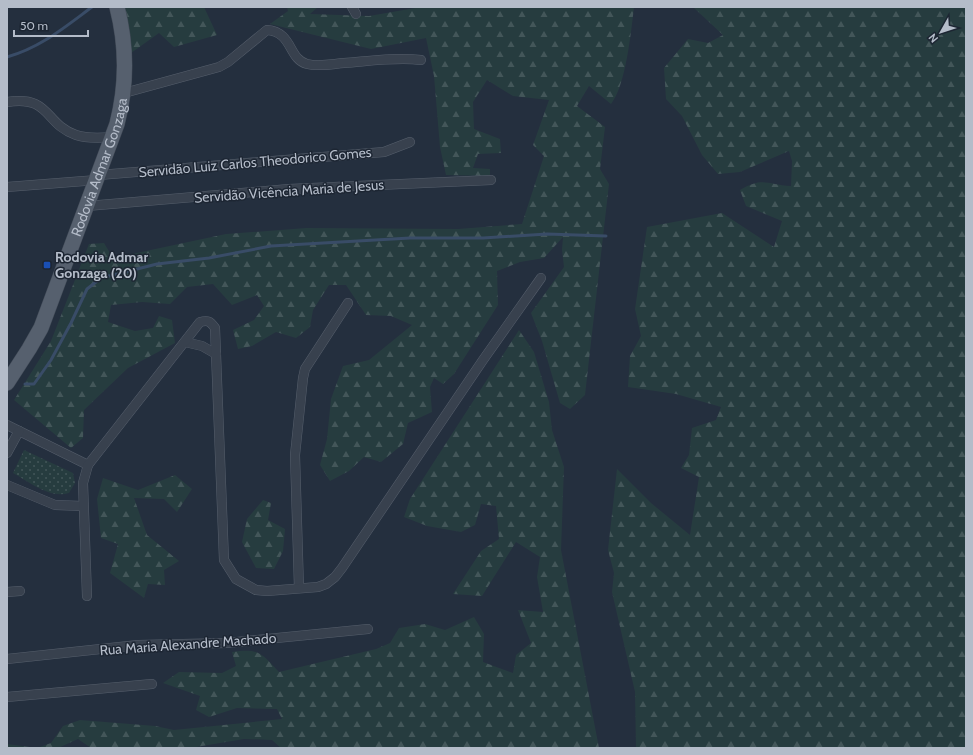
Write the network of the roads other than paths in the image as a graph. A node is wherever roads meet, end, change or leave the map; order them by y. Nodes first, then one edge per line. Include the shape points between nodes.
1 (117, 7) edge
2 (421, 60) dead end
3 (124, 93) junction
4 (7, 102) edge
5 (113, 137) junction
6 (410, 142) dead end
7 (98, 177) junction
8 (491, 180) dead end
9 (7, 187) edge
10 (87, 206) junction
11 (542, 278) dead end
12 (348, 303) dead end
13 (185, 342) junction
14 (216, 354) junction
15 (7, 383) edge
16 (7, 425) edge
17 (19, 431) junction
18 (7, 453) edge
19 (88, 465) junction
20 (7, 485) edge
21 (83, 506) junction
22 (299, 588) junction
23 (20, 591) dead end
24 (7, 592) edge
25 (87, 596) dead end
26 (368, 629) dead end
27 (7, 659) edge
28 (152, 684) dead end
29 (7, 697) edge

1 - 3 main road, Rodovia Admar Gonzaga via 122,31
2 - 3 street via 406,58 306,64 296,57 286,39 276,30 267,30 219,67
3 - 5 main road, Rodovia Admar Gonzaga
4 - 5 street via 20,100 36,103 76,135
5 - 7 main road, Rodovia Admar Gonzaga
6 - 7 street, Servidão Luiz Carlos Theodorico Gomes via 384,152
7 - 9 street, Servidão Luiz Carlos Theodorico Gomes
7 - 10 main road, Rodovia Admar Gonzaga
8 - 10 street, Servidão Vicência Maria de Jesus via 289,189
10 - 15 main road, Rodovia Admar Gonzaga via 41,328
11 - 22 street via 483,360 342,568 326,584
12 - 22 street via 305,369 303,378 295,455
13 - 14 street via 202,346
13 - 14 street via 196,326 207,320 215,328
13 - 19 street
14 - 22 street via 224,560 236,579 256,590
16 - 17 street
17 - 18 street
17 - 19 street
19 - 21 street via 83,483
20 - 21 street via 56,505
21 - 25 street
23 - 24 street
26 - 27 street, Rua Maria Alexandre Machado via 227,643 138,645
28 - 29 street

